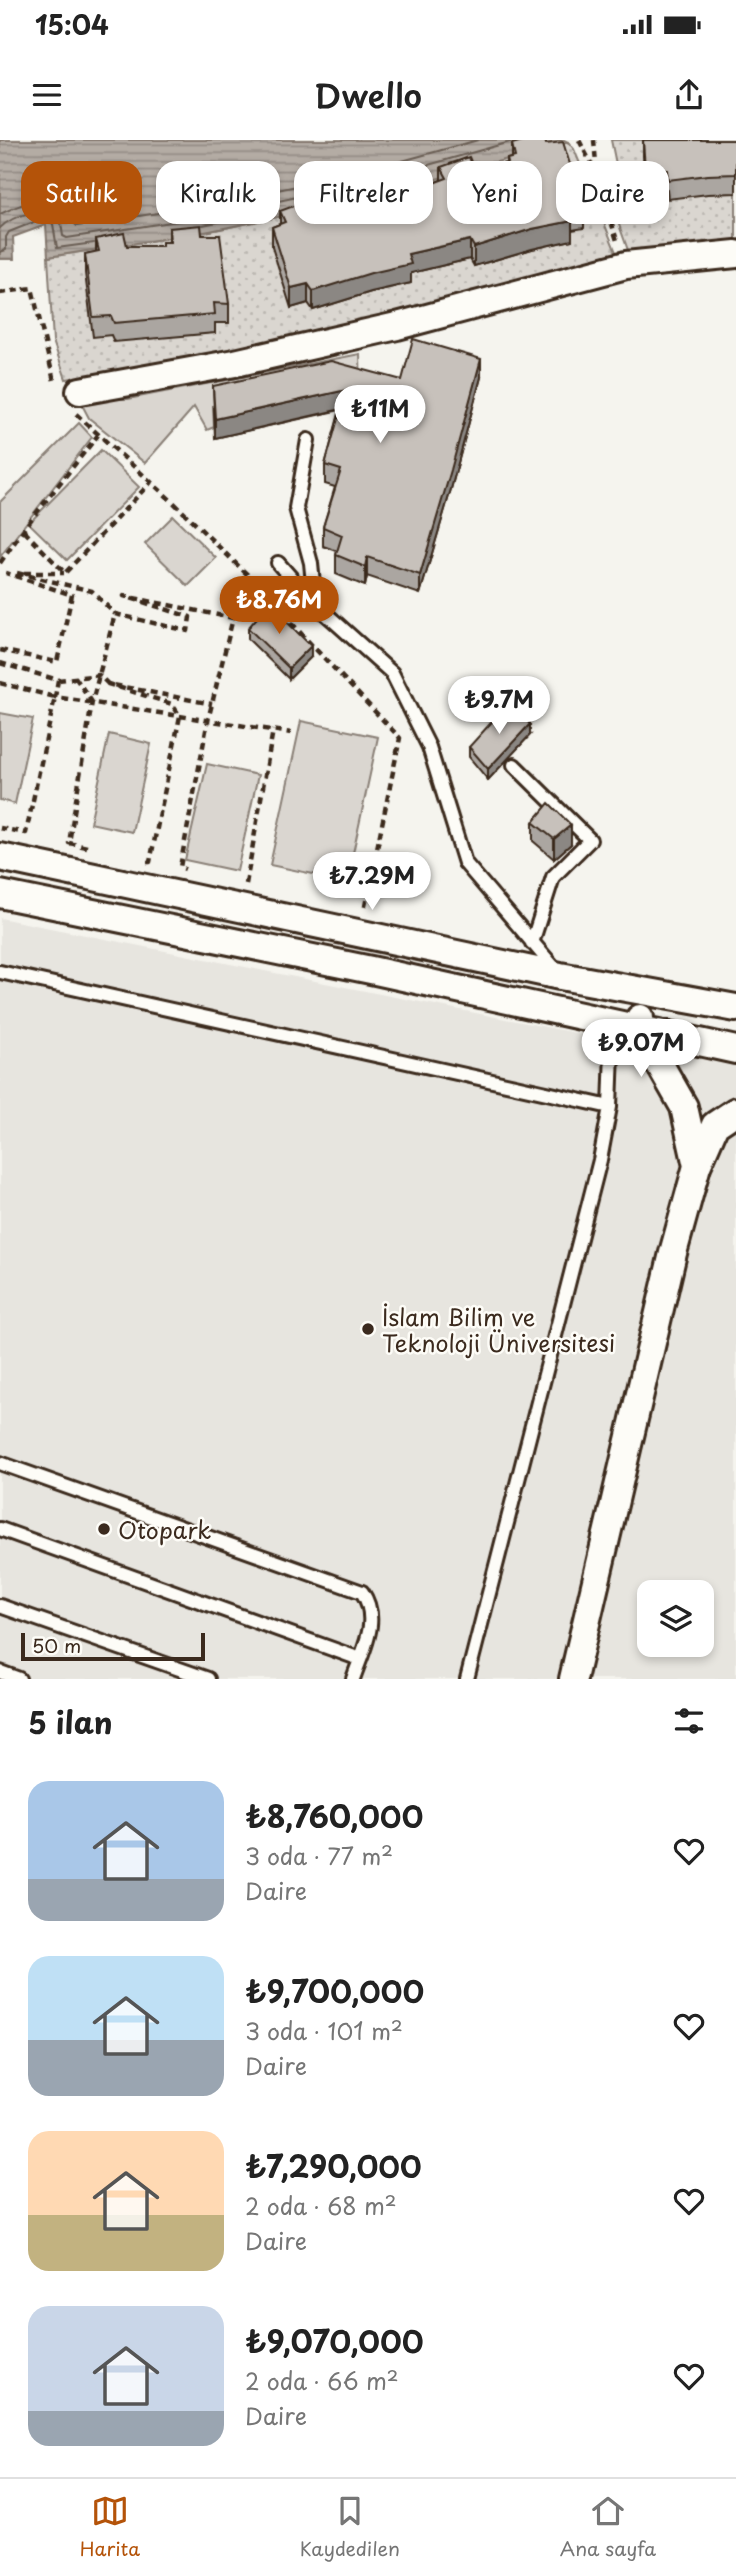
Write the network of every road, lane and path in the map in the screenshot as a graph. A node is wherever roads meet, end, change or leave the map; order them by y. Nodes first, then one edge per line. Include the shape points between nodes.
1 (579, 140) edge
2 (594, 140) edge
3 (590, 161) edge
4 (596, 161) edge
5 (613, 224) edge
6 (736, 254) edge
7 (626, 265) junction
8 (0, 293) edge
9 (54, 381) junction
10 (70, 396) junction
11 (97, 435) junction
12 (309, 440) dead end
13 (151, 482) junction
14 (23, 531) junction
15 (0, 563) edge
16 (278, 563) dead end
17 (3, 573) edge
18 (17, 573) junction
19 (65, 573) junction
20 (315, 604) junction
21 (115, 614) junction
22 (0, 650) edge
23 (0, 663) edge
24 (100, 675) junction
25 (75, 677) junction
26 (58, 680) junction
27 (0, 683) edge
28 (108, 684) junction
29 (55, 697) junction
30 (92, 702) junction
31 (212, 704) junction
32 (180, 716) junction
33 (208, 720) junction
34 (273, 730) junction
35 (291, 733) dead end
36 (514, 765) dead end
37 (0, 828) edge
38 (96, 849) dead end
39 (0, 857) edge
40 (136, 859) dead end
41 (193, 871) dead end
42 (245, 886) dead end
43 (0, 894) edge
44 (360, 933) junction
45 (532, 943) junction
46 (0, 972) edge
47 (560, 976) junction
48 (644, 992) junction
49 (736, 1009) edge
50 (613, 1023) junction
51 (639, 1028) junction
52 (736, 1050) edge
53 (610, 1107) junction
54 (736, 1111) edge
55 (697, 1166) junction
56 (0, 1463) edge
57 (0, 1529) edge
58 (0, 1606) edge
59 (360, 1659) junction
60 (0, 1672) edge
61 (19, 1679) edge
62 (208, 1679) edge
63 (353, 1679) edge
64 (467, 1679) edge
65 (573, 1679) edge

1 - 3 path
2 - 4 path
5 - 7 path
6 - 7 street
7 - 10 street via 397,326
8 - 9 path via 32,288
9 - 10 path
9 - 10 path
10 - 11 path via 78,417
11 - 13 path
11 - 14 path
12 - 20 lane via 296,508 311,563
13 - 19 path
13 - 44 path via 256,583 400,738
14 - 15 path
14 - 19 path
16 - 20 lane
17 - 18 path
17 - 22 path via 72,594 57,662
18 - 19 path
18 - 21 path via 92,591
20 - 45 lane via 392,673 429,747 465,863
21 - 24 path
21 - 31 path via 188,631 190,617 124,596 233,618
23 - 26 path
24 - 25 path
24 - 28 path
24 - 30 path
25 - 26 path
25 - 30 path
26 - 29 path
27 - 29 path
28 - 31 path
28 - 32 path via 172,704
29 - 30 path
29 - 37 path via 26,833
30 - 32 path
30 - 38 path via 69,843
31 - 33 path
32 - 33 path
32 - 40 path via 150,862
33 - 34 path
33 - 41 path via 180,867
34 - 35 path
34 - 42 path
36 - 45 lane via 590,840 553,877
39 - 44 street
43 - 50 street
44 - 47 street
45 - 47 lane
46 - 53 lane
47 - 48 street
48 - 49 street
48 - 51 street
50 - 51 street
50 - 53 lane
51 - 52 street
51 - 55 street via 684,1107
53 - 64 lane
54 - 55 street via 715,1125
55 - 65 street
56 - 59 lane via 362,1592 372,1620
57 - 59 lane
58 - 62 lane
59 - 63 lane
60 - 61 lane

